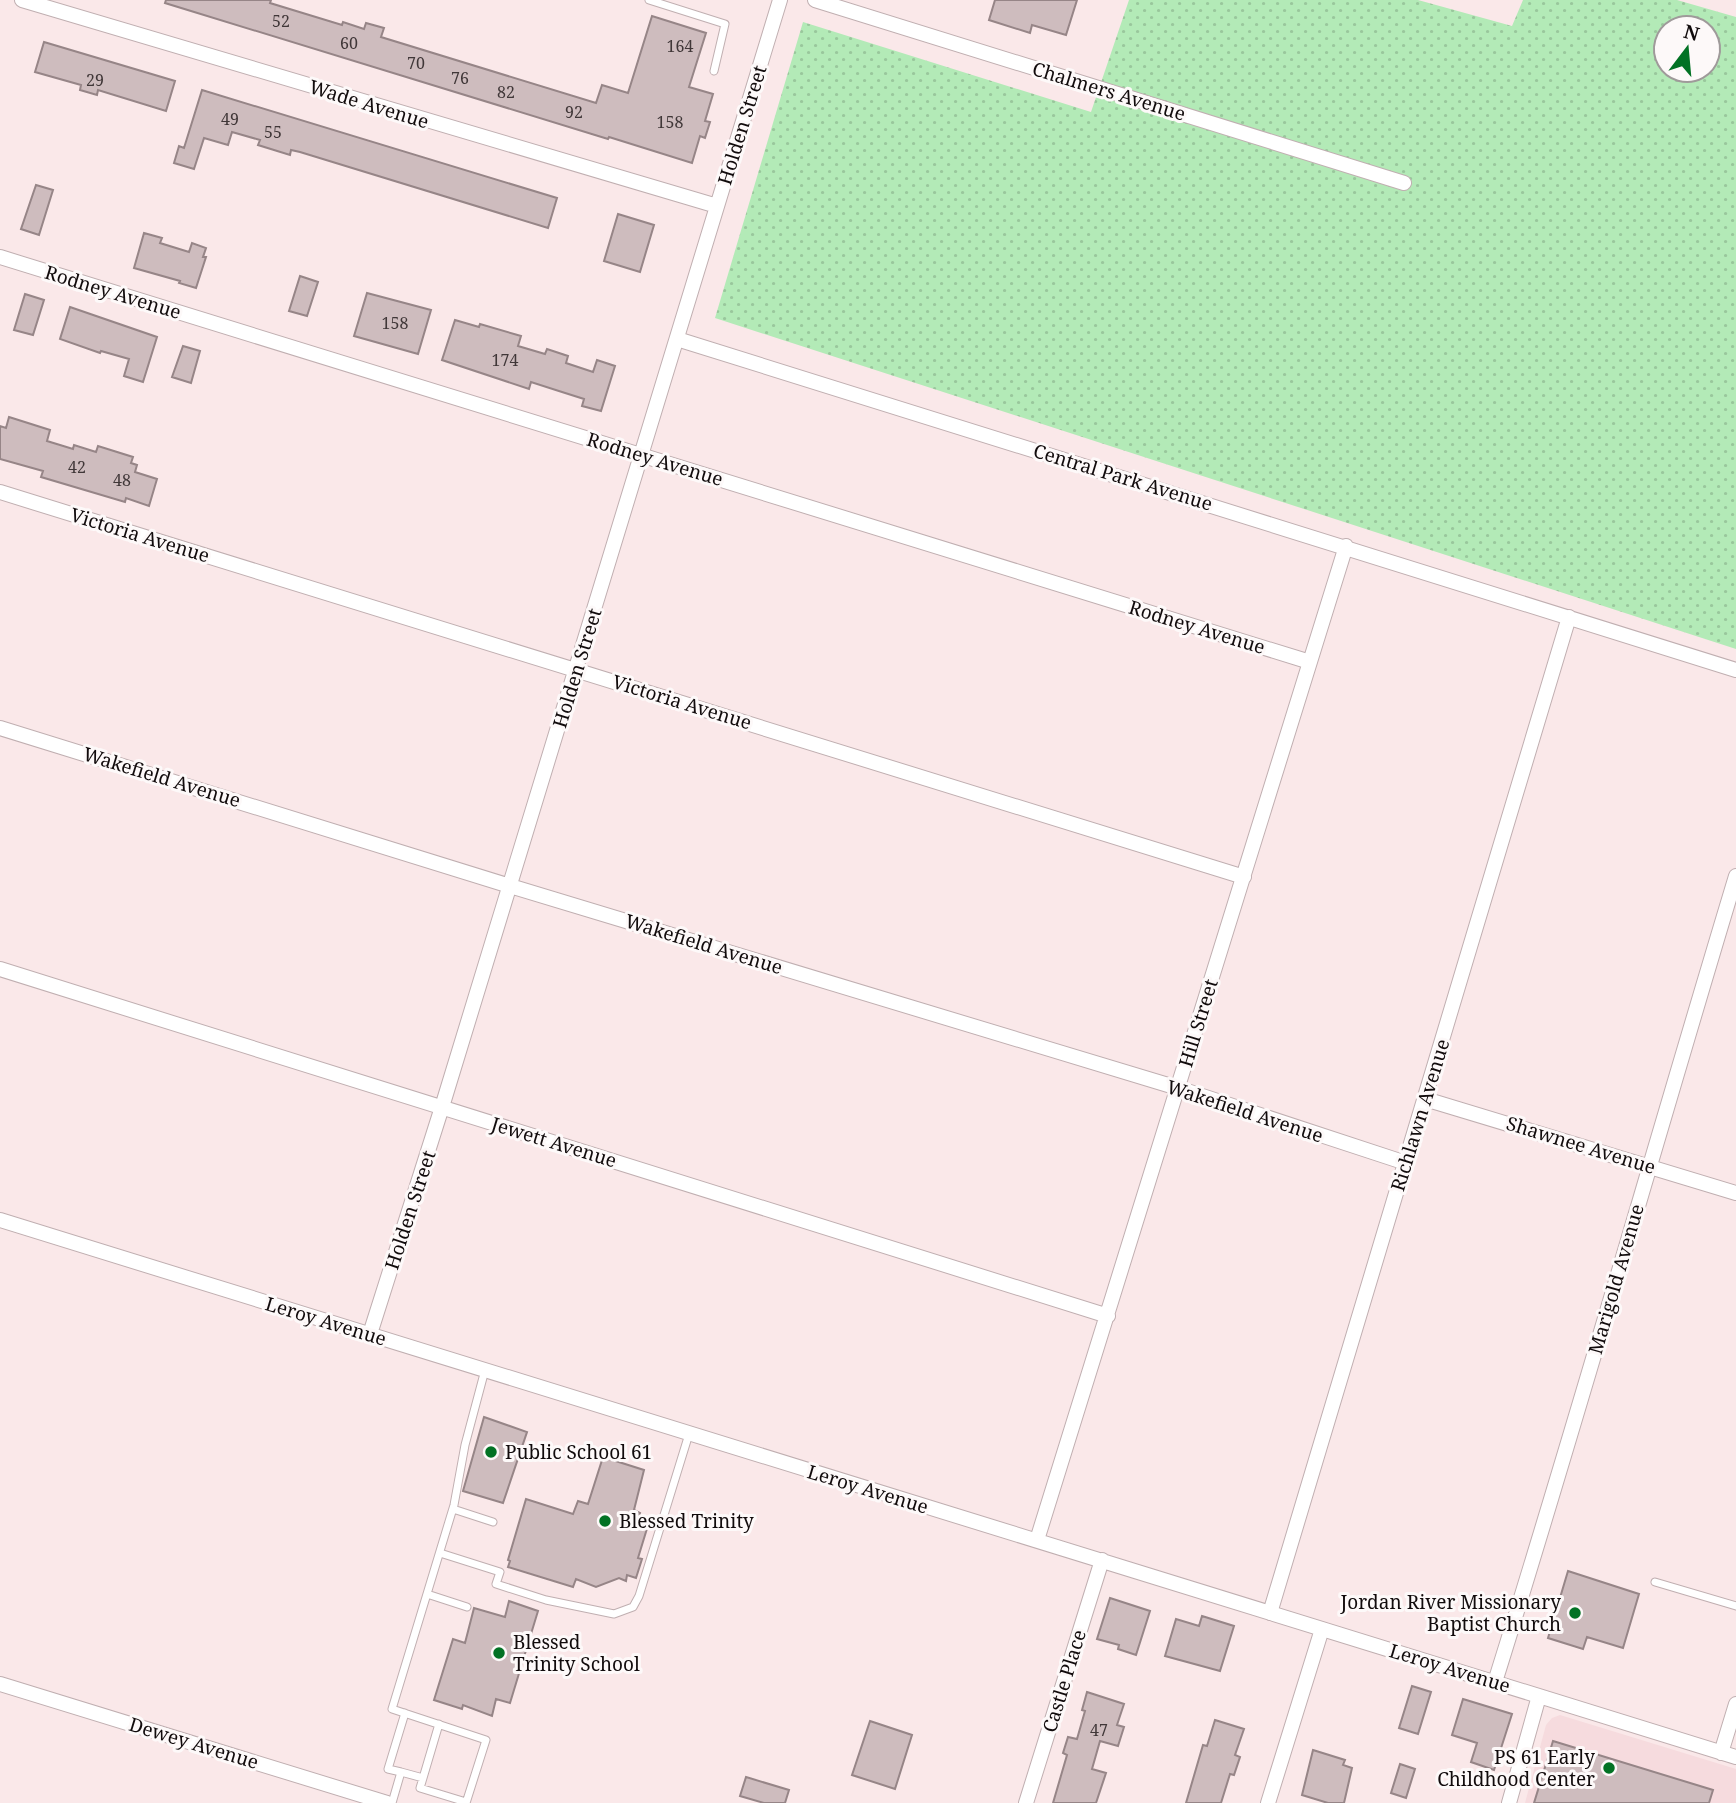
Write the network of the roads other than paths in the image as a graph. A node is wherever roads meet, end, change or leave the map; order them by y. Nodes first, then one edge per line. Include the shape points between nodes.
1 (22, 0) edge
2 (649, 0) edge
3 (780, 0) edge
4 (815, 0) edge
5 (713, 71) dead end
6 (1404, 183) dead end
7 (717, 206) junction
8 (0, 257) edge
9 (677, 339) junction
10 (642, 455) junction
11 (0, 492) edge
12 (1346, 546) junction
13 (1569, 617) junction
14 (1310, 662) junction
15 (576, 670) junction
16 (1736, 670) edge
17 (0, 728) edge
18 (1736, 876) edge
19 (1244, 877) junction
20 (510, 886) junction
21 (0, 969) edge
22 (1178, 1088) junction
23 (1425, 1099) junction
24 (442, 1107) junction
25 (1406, 1163) junction
26 (1648, 1166) junction
27 (1736, 1193) edge
28 (0, 1220) edge
29 (1108, 1316) junction
30 (370, 1334) junction
31 (485, 1370) junction
32 (689, 1434) junction
33 (453, 1509) junction
34 (493, 1522) dead end
35 (1037, 1540) junction
36 (440, 1553) junction
37 (1102, 1560) junction
38 (1655, 1582) dead end
39 (427, 1594) junction
40 (1736, 1606) edge
41 (467, 1607) dead end
42 (1270, 1613) junction
43 (1322, 1629) junction
44 (1495, 1682) junction
45 (0, 1684) edge
46 (1539, 1696) junction
47 (1736, 1704) edge
48 (405, 1713) junction
49 (439, 1724) junction
50 (1721, 1753) junction
51 (1736, 1757) edge
52 (401, 1772) junction
53 (423, 1779) junction
54 (390, 1803) edge
55 (466, 1803) edge
56 (1026, 1803) edge
57 (1268, 1803) edge
58 (1509, 1803) edge

1 - 7 street, Wade Avenue
2 - 5 lane via 725,24
3 - 7 street, Holden Street
4 - 6 street, Chalmers Avenue
7 - 9 street, Holden Street
8 - 10 street, Rodney Avenue
9 - 10 street, Holden Street
9 - 12 street, Central Park Avenue
10 - 14 street, Rodney Avenue
10 - 15 street, Holden Street
11 - 15 street, Victoria Avenue
12 - 13 street, Central Park Avenue
12 - 14 street, Hill Street
13 - 16 street, Central Park Avenue
13 - 23 street, Richlawn Avenue
14 - 19 street, Hill Street
15 - 19 street, Victoria Avenue
15 - 20 street, Holden Street
17 - 20 street, Wakefield Avenue
18 - 26 street, Marigold Avenue
19 - 22 street, Hill Street
20 - 22 street, Wakefield Avenue
20 - 24 street, Holden Street
21 - 24 street, Jewett Avenue
22 - 25 street, Wakefield Avenue
22 - 29 street, Hill Street
23 - 25 street, Richlawn Avenue
23 - 26 street, Shawnee Avenue
24 - 29 street, Jewett Avenue
24 - 30 street, Holden Street
25 - 42 street, Richlawn Avenue
26 - 27 street, Shawnee Avenue
26 - 44 street, Marigold Avenue via 1582,1401
28 - 30 street, Leroy Avenue
29 - 35 street, Hill Street
30 - 31 street, Leroy Avenue
31 - 32 street, Leroy Avenue
31 - 33 lane
32 - 35 street, Leroy Avenue
32 - 36 lane via 633,1607 614,1614 545,1600 496,1584 500,1572
33 - 34 lane
33 - 36 lane
35 - 37 street, Leroy Avenue
36 - 39 lane
37 - 42 street, Leroy Avenue
37 - 56 street, Castle Place
38 - 40 lane
39 - 41 lane
39 - 48 lane via 391,1709
42 - 43 street, Leroy Avenue
43 - 44 street, Leroy Avenue
43 - 57 street
44 - 46 street, Leroy Avenue
45 - 54 street, Dewey Avenue
46 - 50 street, Leroy Avenue
46 - 58 street
47 - 50 street
48 - 49 lane
48 - 52 lane via 388,1769
49 - 53 lane
49 - 55 lane via 486,1740
50 - 51 street, Leroy Avenue
52 - 53 lane
52 - 54 lane
53 - 55 lane via 420,1788

